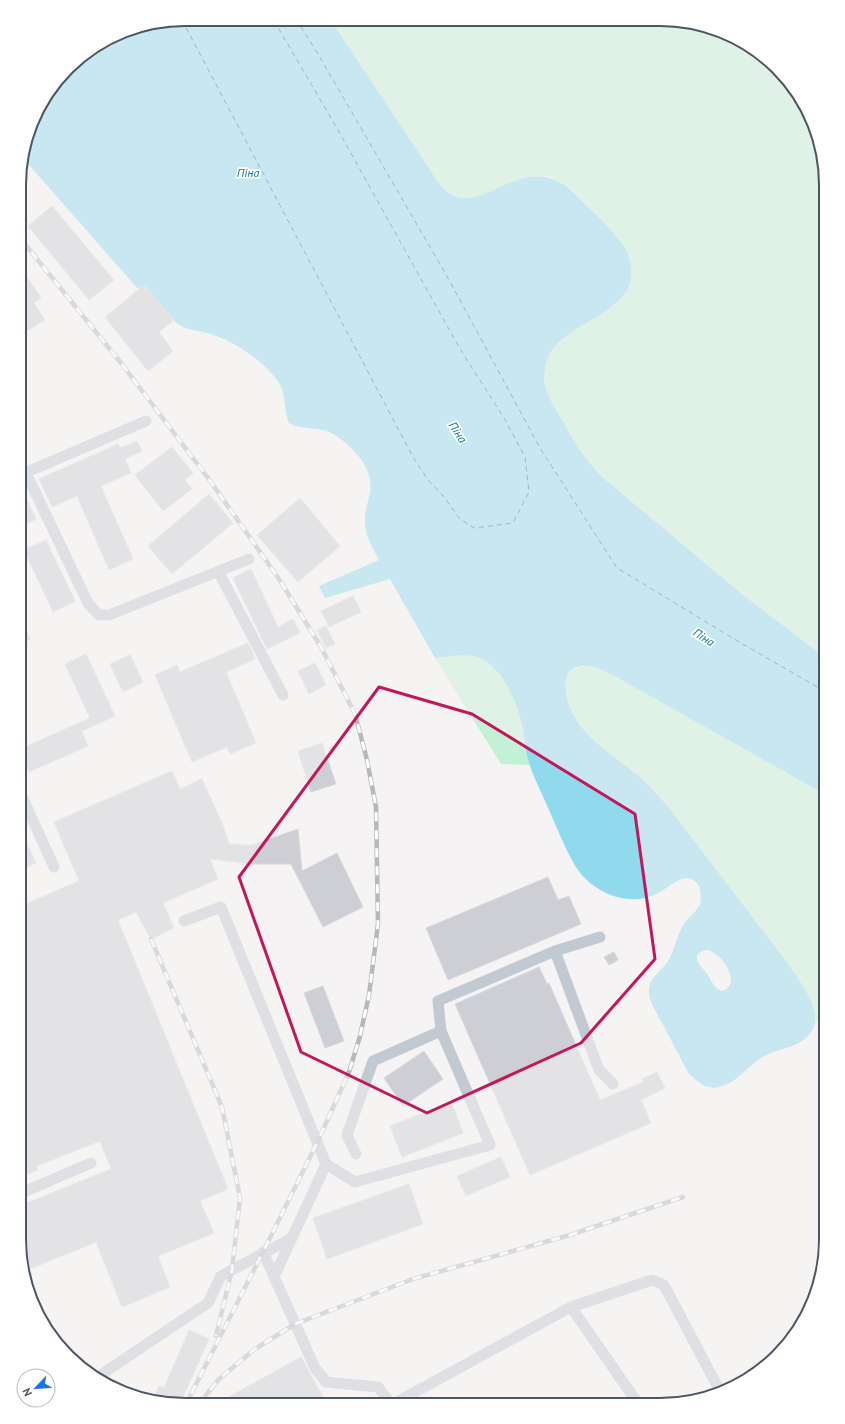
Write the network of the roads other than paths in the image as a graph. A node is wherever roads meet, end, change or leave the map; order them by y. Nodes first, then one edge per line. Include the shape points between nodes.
1 (146, 421) dead end
2 (26, 473) edge
3 (26, 480) edge
4 (249, 559) dead end
5 (218, 571) junction
6 (283, 694) dead end
7 (26, 805) edge
8 (54, 867) dead end
9 (184, 921) dead end
10 (600, 937) dead end
11 (555, 951) junction
12 (441, 1031) junction
13 (613, 1084) dead end
14 (356, 1154) dead end
15 (91, 1163) dead end
16 (326, 1164) junction
17 (26, 1191) edge
18 (292, 1238) junction
19 (263, 1252) junction
20 (274, 1277) junction
21 (571, 1307) junction
22 (101, 1374) edge
23 (718, 1387) edge
24 (387, 1398) edge
25 (403, 1398) edge
26 (633, 1398) edge

1 - 2 street
3 - 5 street via 88,603 99,615 109,615
4 - 5 street
5 - 6 street
7 - 8 street
9 - 16 street via 221,907
10 - 11 street
11 - 12 street via 438,1001
11 - 13 street via 599,1070
12 - 14 street via 373,1061 347,1135
12 - 16 street via 490,1145 355,1182
15 - 17 street
16 - 18 street
18 - 19 street
18 - 20 street
19 - 20 street
19 - 22 street via 220,1276 208,1303
20 - 24 street via 315,1368 326,1382 378,1388
21 - 23 street via 652,1280 664,1285
21 - 25 street
21 - 26 street

